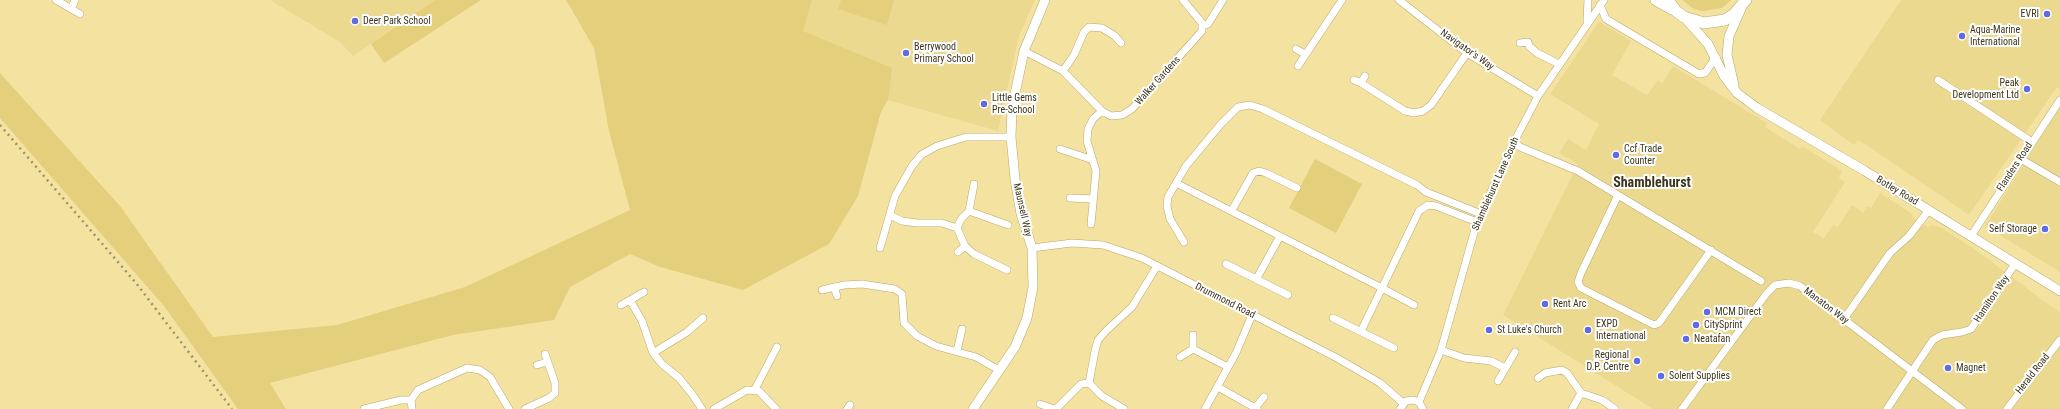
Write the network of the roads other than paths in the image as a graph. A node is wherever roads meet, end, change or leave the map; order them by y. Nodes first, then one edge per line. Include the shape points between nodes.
1 (56, 0) edge
2 (75, 0) edge
3 (1045, 0) edge
4 (1183, 0) edge
5 (1223, 0) edge
6 (1342, 0) edge
7 (1399, 0) edge
8 (1588, 0) edge
9 (1656, 0) edge
10 (1668, 0) edge
11 (1602, 3) edge
12 (1744, 3) edge
13 (71, 8) junction
14 (80, 14) dead end
15 (1680, 14) junction
16 (1586, 24) junction
17 (1203, 26) junction
18 (1526, 40) dead end
19 (1121, 43) dead end
20 (1296, 48) dead end
21 (1024, 51) junction
22 (1467, 53) junction
23 (1305, 54) junction
24 (1716, 57) junction
25 (1559, 64) junction
26 (1298, 66) dead end
27 (1063, 71) junction
28 (1354, 80) dead end
29 (1938, 80) dead end
30 (1735, 90) junction
31 (1538, 96) junction
32 (2060, 100) edge
33 (1102, 111) junction
34 (1011, 137) junction
35 (1514, 142) junction
36 (2032, 142) junction
37 (1060, 149) dead end
38 (2021, 159) junction
39 (1093, 160) junction
40 (1176, 182) junction
41 (2060, 182) edge
42 (974, 184) dead end
43 (1298, 188) dead end
44 (1618, 195) junction
45 (1070, 198) dead end
46 (1094, 199) junction
47 (1232, 210) junction
48 (1929, 210) junction
49 (968, 211) junction
50 (890, 214) junction
51 (1481, 214) junction
52 (1477, 222) junction
53 (1091, 224) dead end
54 (1008, 225) dead end
55 (957, 228) junction
56 (1280, 236) junction
57 (1971, 236) junction
58 (1184, 242) dead end
59 (965, 246) junction
60 (880, 248) dead end
61 (1032, 248) junction
62 (1712, 250) junction
63 (958, 252) dead end
64 (1226, 264) dead end
65 (2015, 264) junction
66 (1157, 266) junction
67 (1007, 270) dead end
68 (1257, 278) junction
69 (1761, 281) dead end
70 (834, 287) junction
71 (1382, 288) junction
72 (822, 290) dead end
73 (2060, 291) edge
74 (644, 292) dead end
75 (1288, 295) dead end
76 (837, 296) dead end
77 (630, 300) junction
78 (621, 305) dead end
79 (1414, 305) dead end
80 (1252, 315) junction
81 (703, 318) dead end
82 (1333, 318) dead end
83 (1844, 319) junction
84 (962, 329) dead end
85 (1361, 331) junction
86 (1193, 335) dead end
87 (2060, 340) edge
88 (777, 347) dead end
89 (1394, 348) dead end
90 (1193, 349) junction
91 (1441, 350) junction
92 (957, 352) junction
93 (1515, 352) dead end
94 (653, 353) junction
95 (544, 354) dead end
96 (1180, 357) dead end
97 (547, 362) junction
98 (537, 365) dead end
99 (1228, 367) junction
100 (1505, 368) junction
101 (998, 370) junction
102 (1911, 370) junction
103 (1538, 378) dead end
104 (1498, 381) dead end
105 (1089, 382) junction
106 (1218, 387) junction
107 (754, 391) junction
108 (1582, 393) junction
109 (1264, 397) dead end
110 (411, 400) junction
111 (1040, 404) dead end
112 (1402, 406) edge
113 (1421, 406) edge
114 (1960, 407) edge
115 (1256, 408) edge
116 (364, 409) edge
117 (412, 409) edge
118 (509, 409) edge
119 (525, 409) edge
120 (702, 409) edge
121 (714, 409) edge
122 (776, 409) edge
123 (973, 409) edge
124 (1055, 409) edge
125 (1124, 409) edge
126 (1206, 409) edge
127 (1572, 409) edge
128 (1613, 409) edge
129 (1682, 409) edge
130 (1887, 409) edge
131 (2007, 409) edge

1 - 13 street
2 - 13 street
3 - 21 main road, Maunsell Way
4 - 17 street
5 - 17 street, Walker Gardens via 1208,24
6 - 23 street
7 - 22 street, Navigator's Way
8 - 16 street, Shamblehurst Lane South
9 - 15 main road
10 - 15 main road
11 - 16 street, Shamblehurst Lane South
11 - 24 street via 1606,19 1699,74 1705,73
12 - 15 main road via 1734,14 1714,23 1704,24
12 - 30 main road via 1729,36 1727,55
13 - 14 street
15 - 24 main road, Botley Road via 1708,44
16 - 25 street, Shamblehurst Lane South
17 - 33 street, Walker Gardens via 1202,31 1132,109 1122,115 1111,116
18 - 25 street via 1528,46 1537,53
19 - 27 street via 1118,33 1089,27
20 - 23 street
21 - 27 street
21 - 34 main road, Maunsell Way via 1012,108
22 - 28 street via 1431,106 1423,111 1405,111 1363,79
22 - 31 street, Navigator's Way
23 - 26 street
24 - 30 main road, Botley Road via 1724,76
25 - 31 street, Shamblehurst Lane South
27 - 33 street
29 - 36 street
30 - 48 main road, Botley Road via 1757,108
31 - 35 street, Shamblehurst Lane South
32 - 36 street, Flanders Road
33 - 39 street via 1093,119 1088,129 1087,141
34 - 50 street via 966,137 937,146 921,155 902,182
34 - 61 main road, Maunsell Way via 1021,214
35 - 44 street via 1520,147 1570,167
35 - 51 street, Shamblehurst Lane South
36 - 38 street, Flanders Road
37 - 39 street
38 - 41 street
38 - 57 street, Flanders Road
39 - 46 street via 1096,171
40 - 47 street
40 - 51 street via 1186,166 1238,106 1250,105 1263,109 1417,185 1426,192
40 - 58 street via 1168,197 1167,206 1170,220
42 - 49 street
43 - 47 street via 1266,173 1253,173
44 - 62 street
44 - 62 street via 1580,273 1578,282 1581,288 1654,325 1659,322
45 - 46 street
46 - 53 street
47 - 56 street
48 - 57 main road, Botley Road
48 - 83 street via 1910,236 1890,253
49 - 54 street
49 - 55 street
50 - 55 street via 902,221 942,223
50 - 60 street
51 - 52 street, Shamblehurst Lane South
52 - 71 street via 1436,206 1428,206 1419,211
52 - 91 street, Shamblehurst Lane South
55 - 59 street
56 - 68 street
56 - 71 street
57 - 65 main road, Botley Road
59 - 63 street
59 - 67 street via 980,259
61 - 66 street, Drummond Road via 1072,244 1103,245 1142,258
61 - 101 main road, Maunsell Way via 1033,288 1027,318 1015,347
62 - 69 street
64 - 68 street
65 - 73 main road, Botley Road
65 - 102 street, Hamilton Way via 1971,329 1938,337
66 - 80 street, Drummond Road
66 - 105 street via 1132,307 1098,340
68 - 75 street
70 - 72 street
70 - 76 street
70 - 92 street via 862,284 895,289 902,294 904,323 909,330 936,346
71 - 79 street
71 - 85 street
74 - 77 street
77 - 78 street
77 - 94 street via 642,321
80 - 99 street
80 - 112 street, Drummond Road via 1380,383
81 - 94 street
82 - 85 street
83 - 102 street, Manaton Way
83 - 129 street, Manaton Way via 1800,286 1789,283 1775,285
84 - 92 street
85 - 89 street
86 - 90 street
87 - 131 street, Herald Road
88 - 107 street
90 - 96 street
90 - 99 street
91 - 100 street via 1464,358 1492,361
91 - 113 street, Shamblehurst Lane South
92 - 101 street via 976,357
93 - 100 street
94 - 120 street via 679,378
95 - 97 street
97 - 98 street
97 - 119 street via 555,383 555,393
99 - 106 street
100 - 104 street
101 - 123 main road, Maunsell Way
102 - 114 street, Manaton Way
102 - 130 street, Hamilton Way
103 - 108 street via 1545,373 1562,370
105 - 124 street via 1081,384
105 - 125 street via 1102,396
106 - 115 street
106 - 126 street
107 - 121 street via 747,390
107 - 122 street via 760,391
108 - 127 street
108 - 128 street via 1602,400
109 - 115 street
110 - 116 street
110 - 117 street
110 - 118 street via 418,390 467,368 480,370 490,378
111 - 124 street
112 - 113 street via 1409,400

